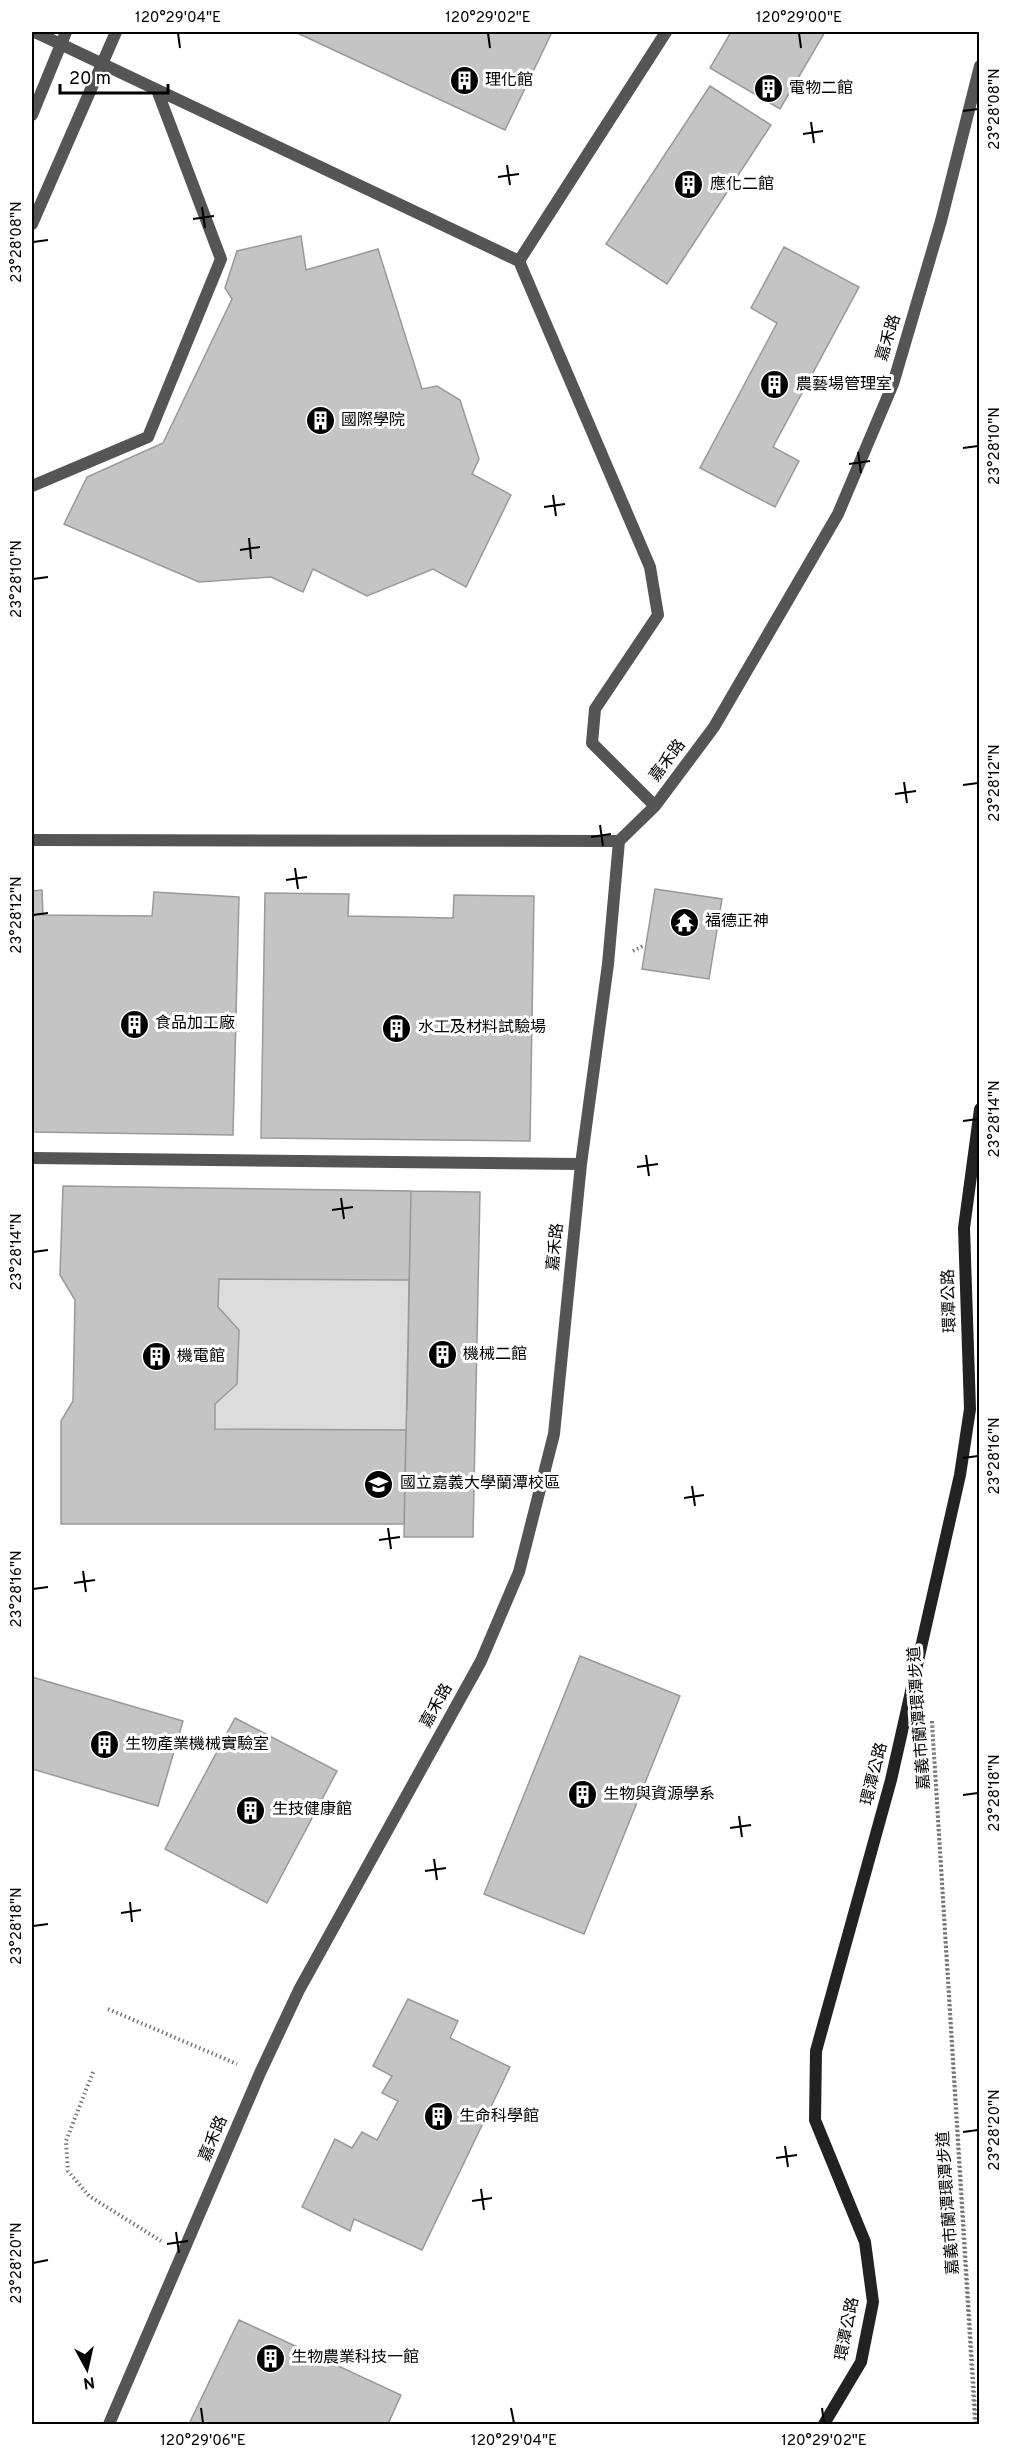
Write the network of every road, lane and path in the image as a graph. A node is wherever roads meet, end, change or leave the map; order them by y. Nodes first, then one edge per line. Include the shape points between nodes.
1 (35, 32) edge
2 (66, 32) edge
3 (116, 32) edge
4 (666, 32) edge
5 (60, 45) junction
6 (102, 64) junction
7 (980, 66) edge
8 (977, 89) edge
9 (157, 90) junction
10 (32, 115) edge
11 (32, 224) edge
12 (519, 261) junction
13 (32, 486) edge
14 (655, 806) junction
15 (32, 840) edge
16 (619, 841) junction
17 (980, 1109) edge
18 (32, 1158) edge
19 (581, 1164) junction
20 (931, 1711) dead end
21 (108, 2009) dead end
22 (93, 2072) dead end
23 (260, 2073) junction
24 (182, 2254) junction
25 (109, 2424) edge
26 (824, 2424) edge
27 (976, 2424) edge

1 - 5 street
2 - 5 street
3 - 6 street
4 - 12 street
5 - 6 street
5 - 10 street
6 - 9 street
6 - 11 street
7 - 8 street, 嘉禾路
8 - 14 street, 嘉禾路 via 893,384 838,514 714,728
9 - 12 street
9 - 13 street via 221,259 148,437
12 - 14 street via 650,567 658,615 595,708 592,743
14 - 16 street, 嘉禾路
15 - 16 street
16 - 19 street, 嘉禾路 via 608,964
17 - 26 street, 環潭公路 via 964,1228 970,1409 960,1475 891,1780 816,2051 814,2120 865,2242 873,2302 861,2362
18 - 19 street
19 - 23 street, 嘉禾路 via 554,1434 519,1572 481,1660 299,1990
20 - 27 path, 嘉義市蘭潭環潭步道
21 - 23 path
22 - 24 path via 66,2141 69,2171 89,2196
23 - 24 street, 嘉禾路
24 - 25 street, 嘉禾路

